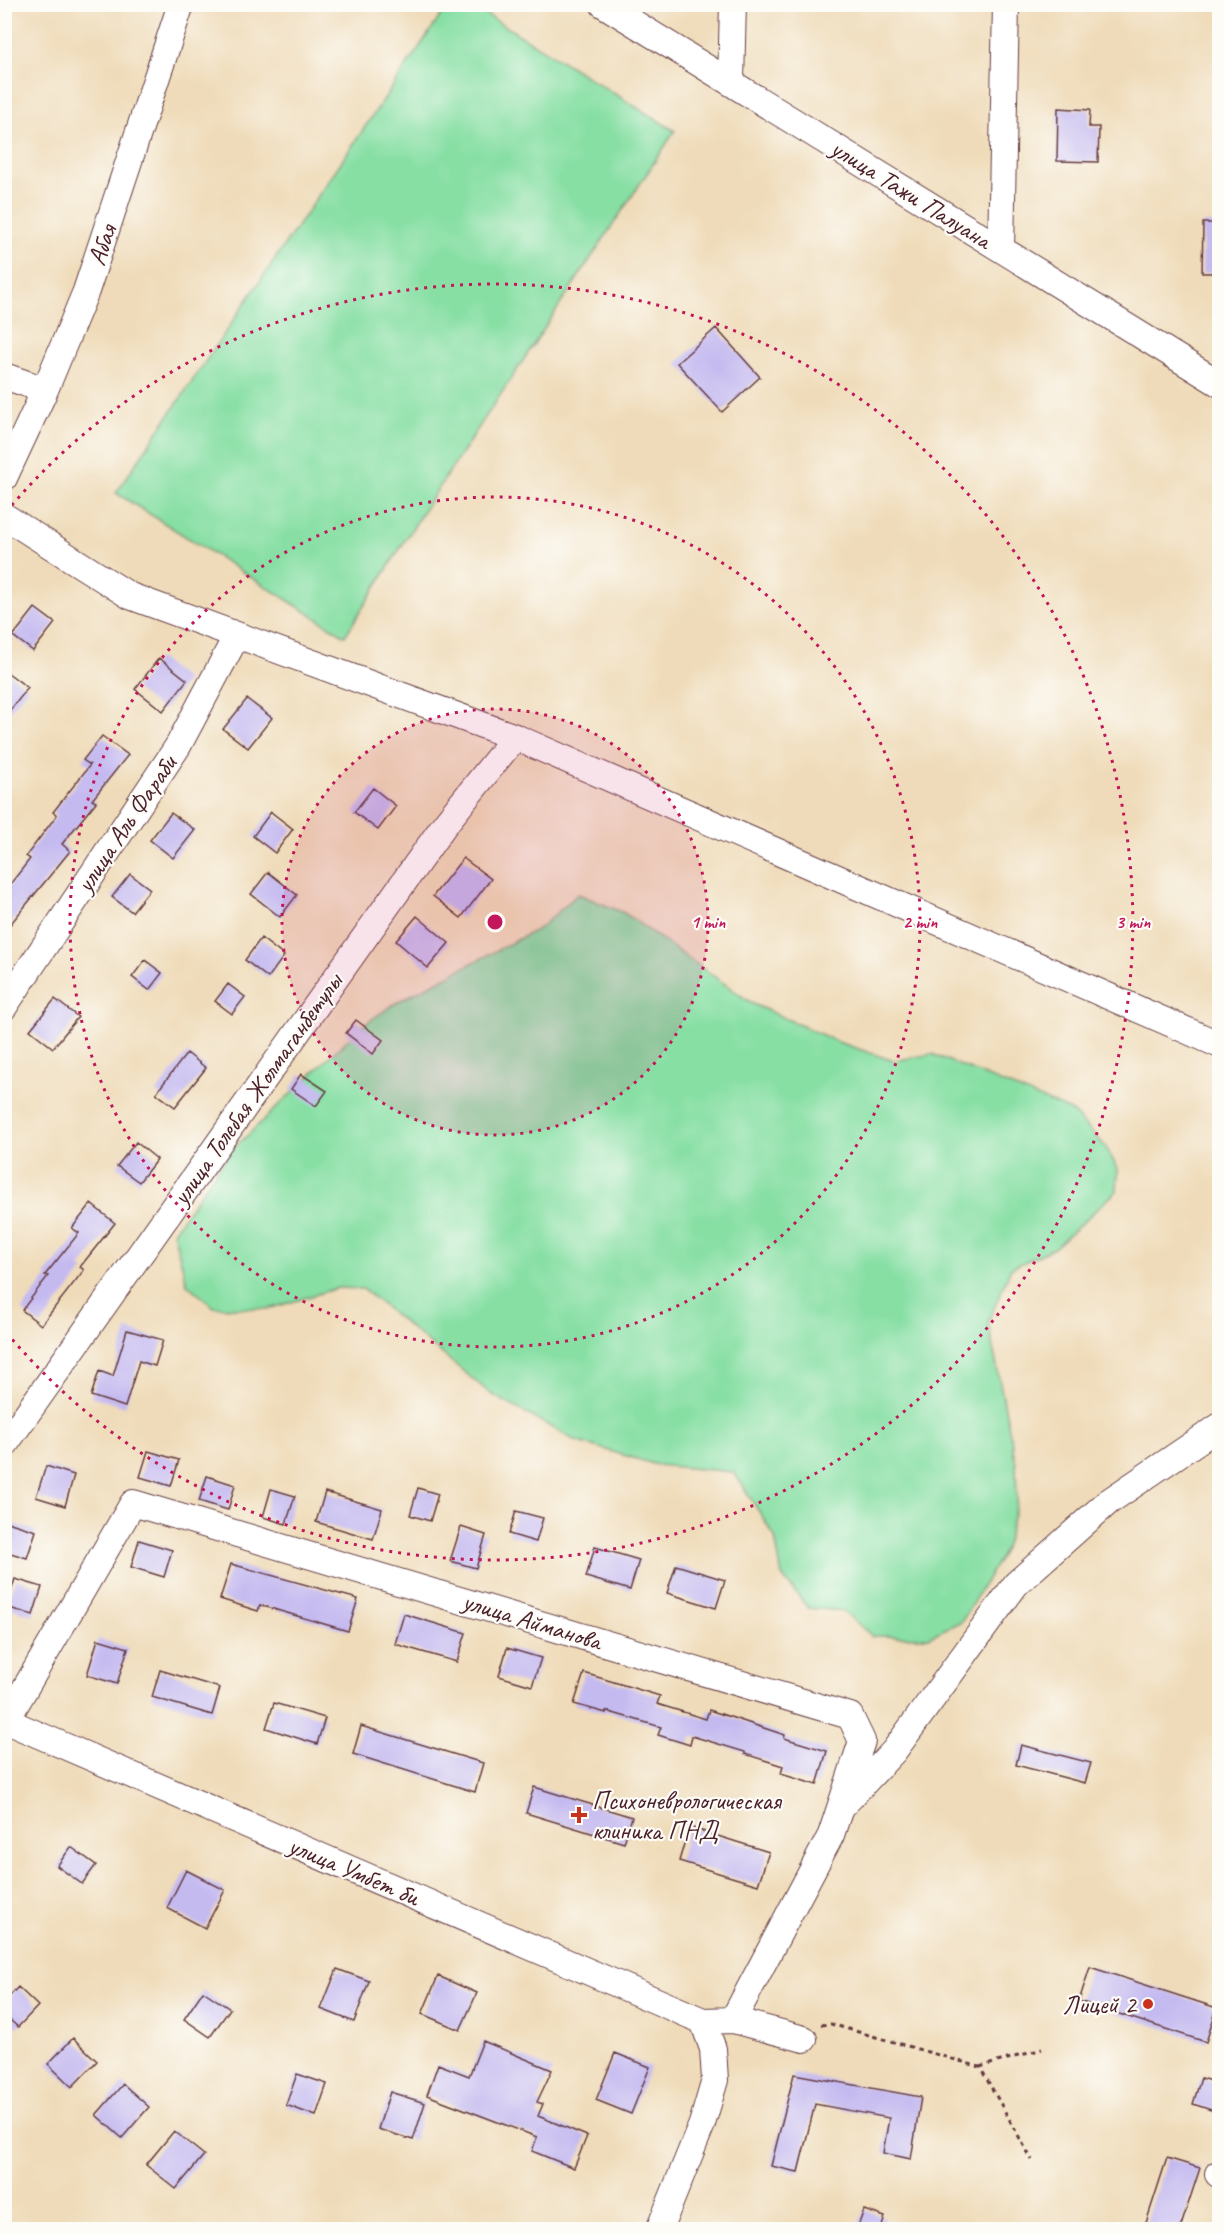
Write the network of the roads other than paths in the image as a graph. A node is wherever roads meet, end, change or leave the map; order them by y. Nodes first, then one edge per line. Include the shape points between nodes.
1 (181, 4) edge
2 (603, 4) edge
3 (733, 4) edge
4 (1006, 4) edge
5 (731, 82) junction
6 (1001, 249) junction
7 (4, 376) edge
8 (1220, 384) edge
9 (45, 390) junction
10 (4, 478) edge
11 (4, 516) edge
12 (237, 635) junction
13 (515, 737) junction
14 (4, 1007) edge
15 (1220, 1045) edge
16 (1220, 1426) edge
17 (4, 1446) edge
18 (5, 1721) edge
19 (840, 1807) junction
20 (733, 2020) junction
21 (703, 2021) junction
22 (812, 2032) road end
23 (659, 2229) edge

1 - 9 street, Абая via 86,291
2 - 5 street, улица Тажи Палуана
3 - 5 street
4 - 6 street
5 - 6 street, улица Тажи Палуана
6 - 8 street, улица Тажи Палуана
7 - 9 street
9 - 10 street, Абая
11 - 12 street via 130,596
12 - 13 street
12 - 14 street, улица Аль Фараби via 178,746
13 - 15 street
13 - 17 street, улица Толебая Жолмаганбетулы via 445,824
16 - 19 street via 1108,1502 1016,1584 894,1750
18 - 19 street, улица Айманова via 133,1503 850,1716 862,1741
18 - 21 street, улица Умбет би
19 - 20 street, улица Айманова via 831,1835
20 - 21 street
20 - 22 street
21 - 23 street via 713,2049 715,2080 702,2124

